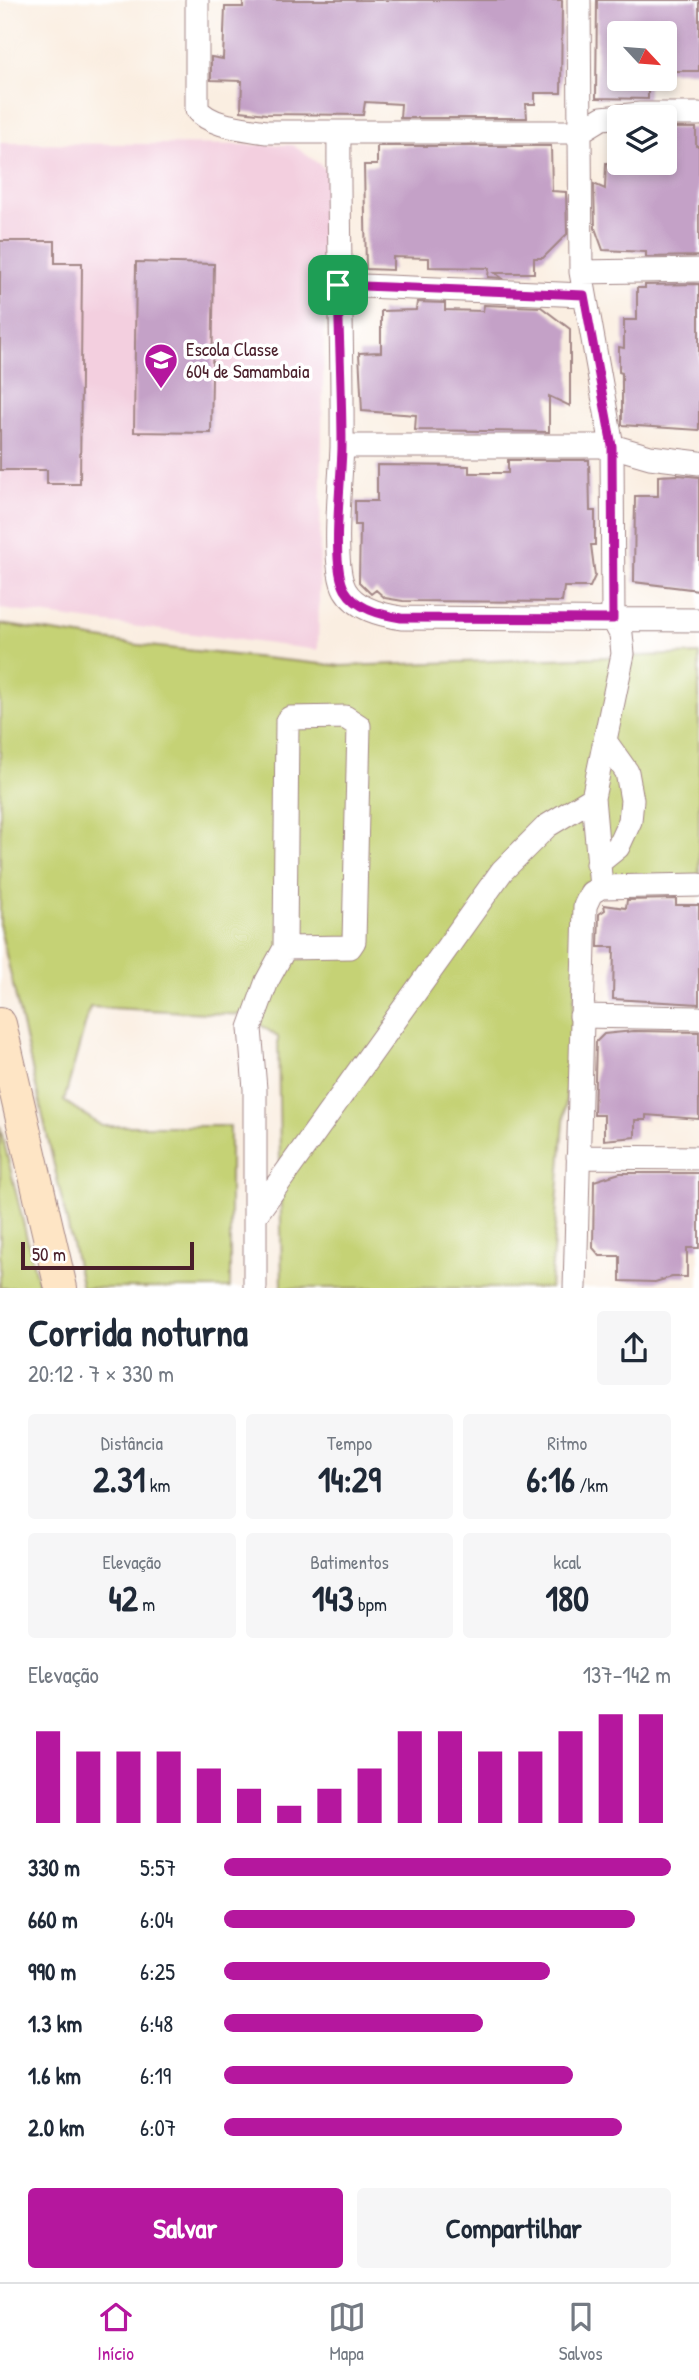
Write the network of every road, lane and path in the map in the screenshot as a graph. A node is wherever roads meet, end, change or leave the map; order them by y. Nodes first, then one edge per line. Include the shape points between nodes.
1 (197, 0) edge
2 (579, 0) edge
3 (699, 114) edge
4 (339, 132) junction
5 (579, 132) junction
6 (699, 270) edge
7 (581, 272) junction
8 (338, 285) junction
9 (584, 295) junction
10 (342, 446) junction
11 (612, 446) junction
12 (699, 463) edge
13 (613, 619) junction
14 (699, 620) edge
15 (605, 741) junction
16 (593, 798) junction
17 (597, 864) junction
18 (699, 884) edge
19 (601, 887) junction
20 (285, 948) junction
21 (581, 1016) junction
22 (699, 1018) edge
23 (0, 1024) edge
24 (578, 1157) junction
25 (699, 1158) edge
26 (256, 1216) junction
27 (61, 1288) edge
28 (255, 1288) edge
29 (575, 1288) edge

1 - 4 street via 197,109 203,117 266,132
2 - 5 street
3 - 5 street via 602,118
4 - 5 street
4 - 8 street
5 - 7 street
6 - 7 street
7 - 9 street
8 - 9 street
8 - 10 street
9 - 11 street
10 - 11 street
10 - 13 street via 341,572 345,590 358,602 378,614 401,618
11 - 12 street via 650,457
11 - 13 street
13 - 14 street
13 - 15 street via 621,634 623,654
15 - 16 street
15 - 17 street via 627,772 632,800 630,821 618,847
16 - 17 street
16 - 26 street via 547,825 502,871
17 - 19 street
18 - 19 street
19 - 21 street via 585,905
20 - 20 street via 286,724 290,718 345,717 359,726 354,941 350,947
20 - 26 street via 250,1028
21 - 22 street
21 - 24 street
23 - 27 main road
24 - 25 street
24 - 29 street
26 - 28 street

